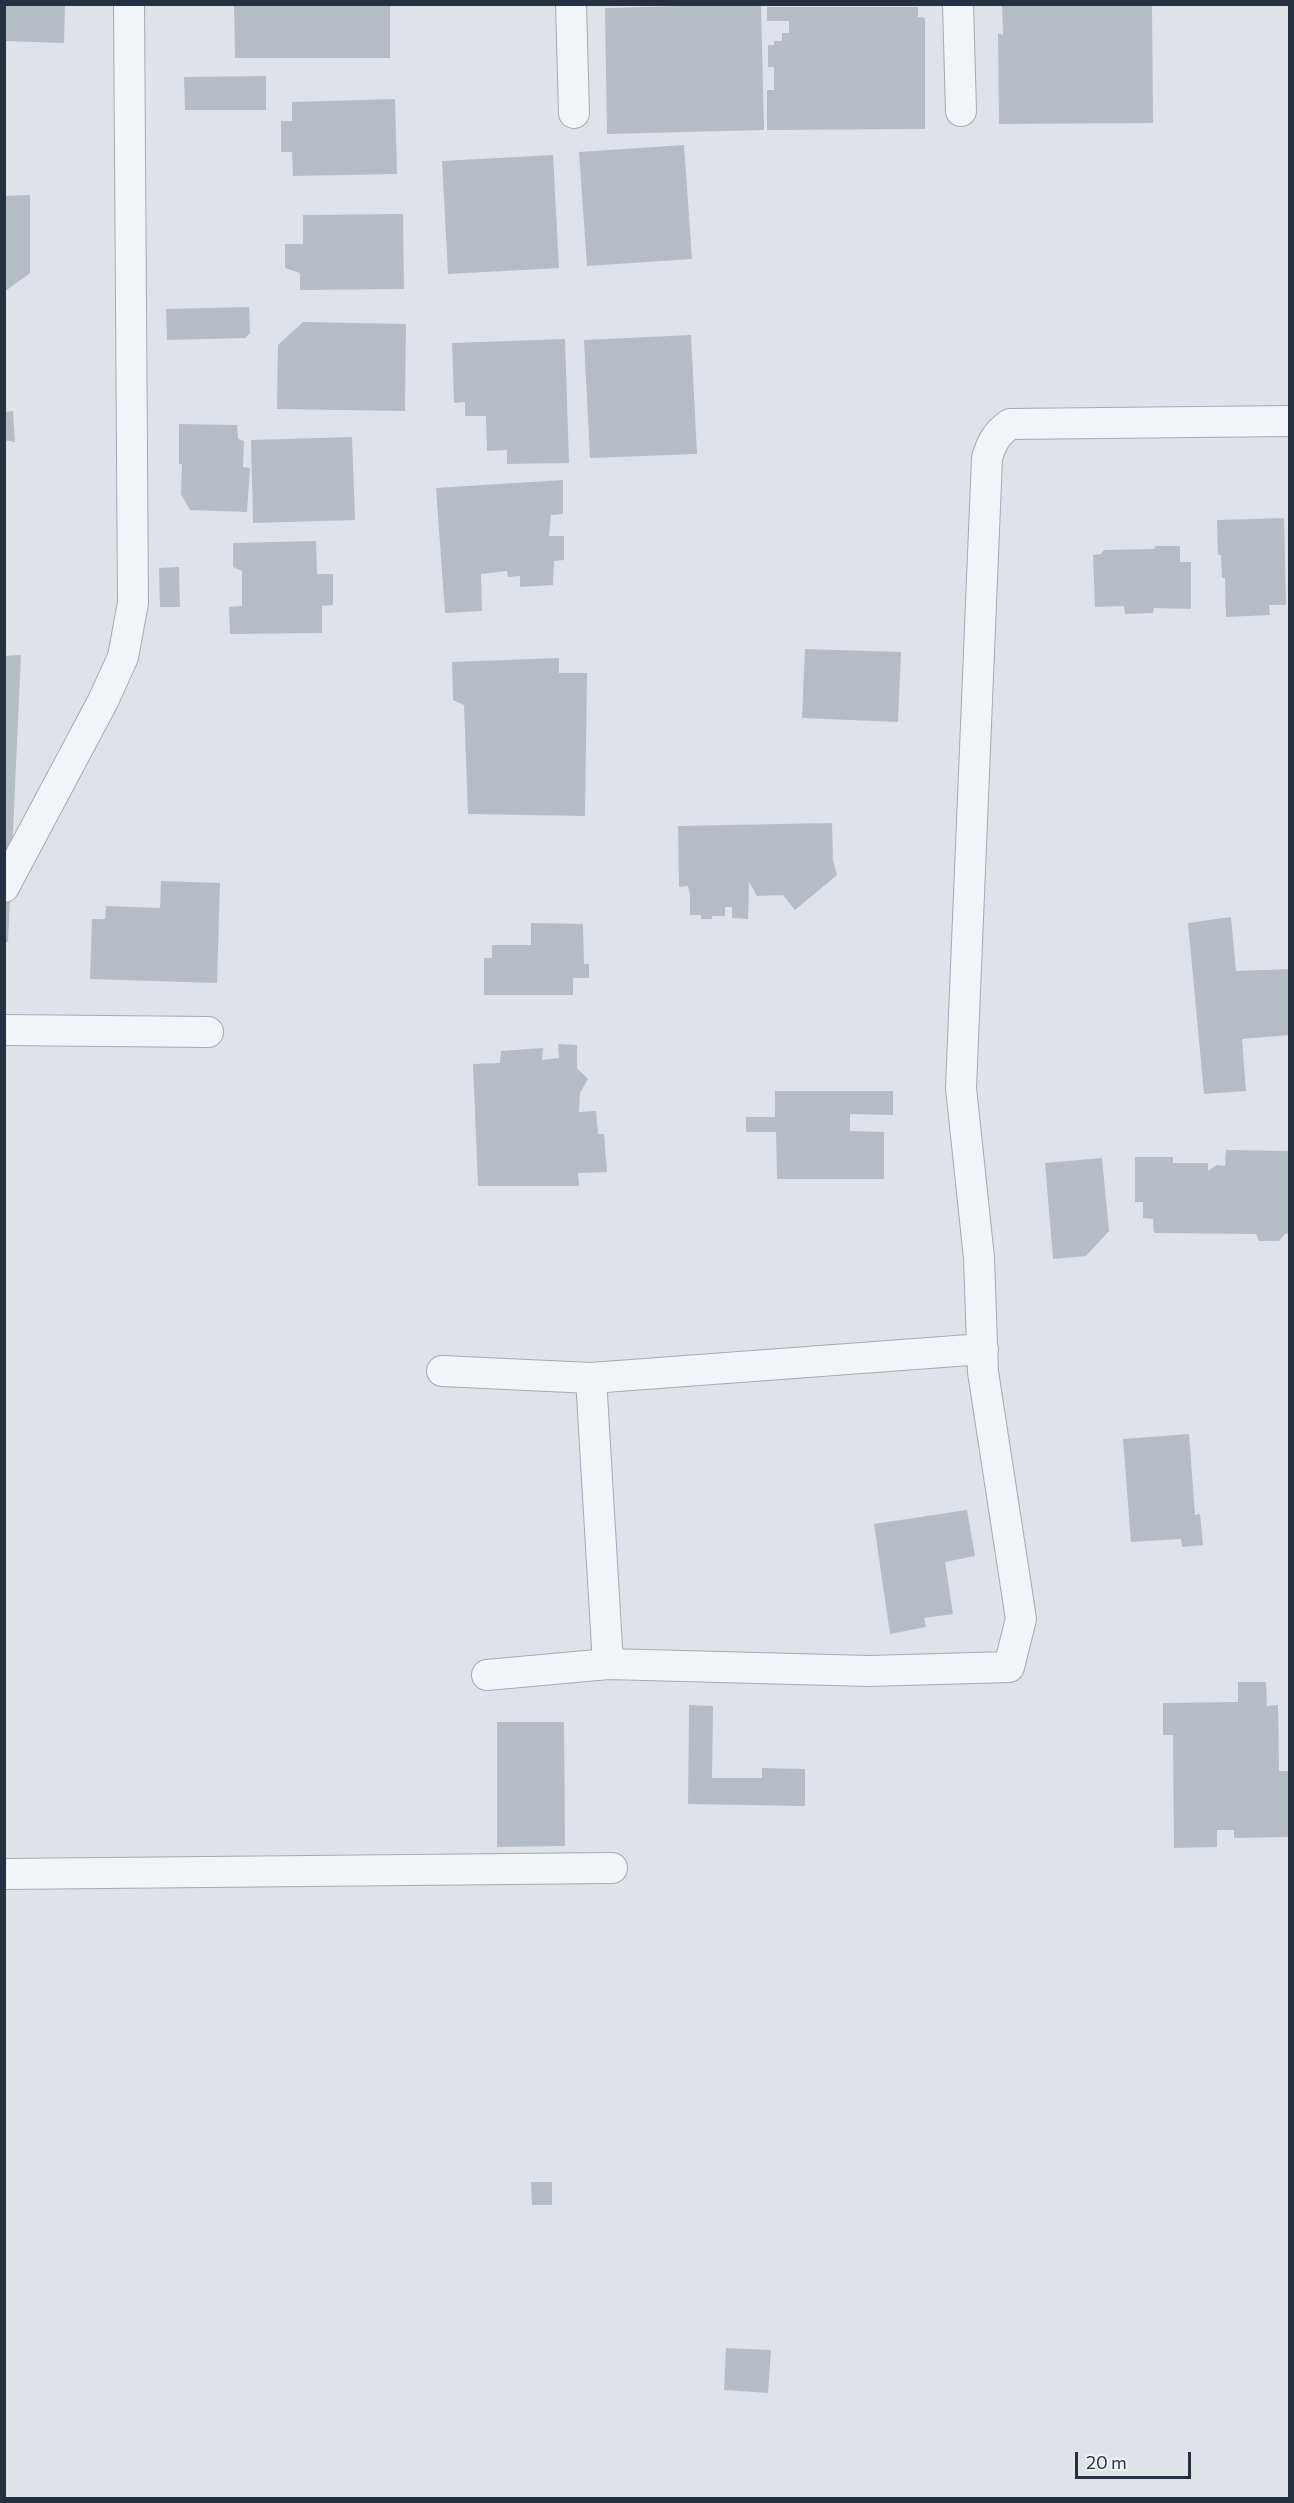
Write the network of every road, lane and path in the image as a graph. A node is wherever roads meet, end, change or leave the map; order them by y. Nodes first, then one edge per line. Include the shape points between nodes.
1 (129, 4) edge
2 (571, 4) edge
3 (958, 4) edge
4 (961, 111) dead end
5 (574, 113) dead end
6 (1290, 421) edge
7 (4, 887) edge
8 (4, 1030) edge
9 (208, 1032) dead end
10 (983, 1349) junction
11 (442, 1371) dead end
12 (591, 1378) junction
13 (608, 1664) junction
14 (487, 1675) dead end
15 (612, 1868) dead end
16 (4, 1874) edge

1 - 7 street via 133,603 123,657
2 - 5 street
3 - 4 street
6 - 10 street via 1010,424 992,442 987,470 961,1088 979,1258
8 - 9 street
10 - 12 street
10 - 13 street via 983,1372 1021,1619 1009,1667 869,1671
11 - 12 street
12 - 13 street
13 - 14 street
15 - 16 street

